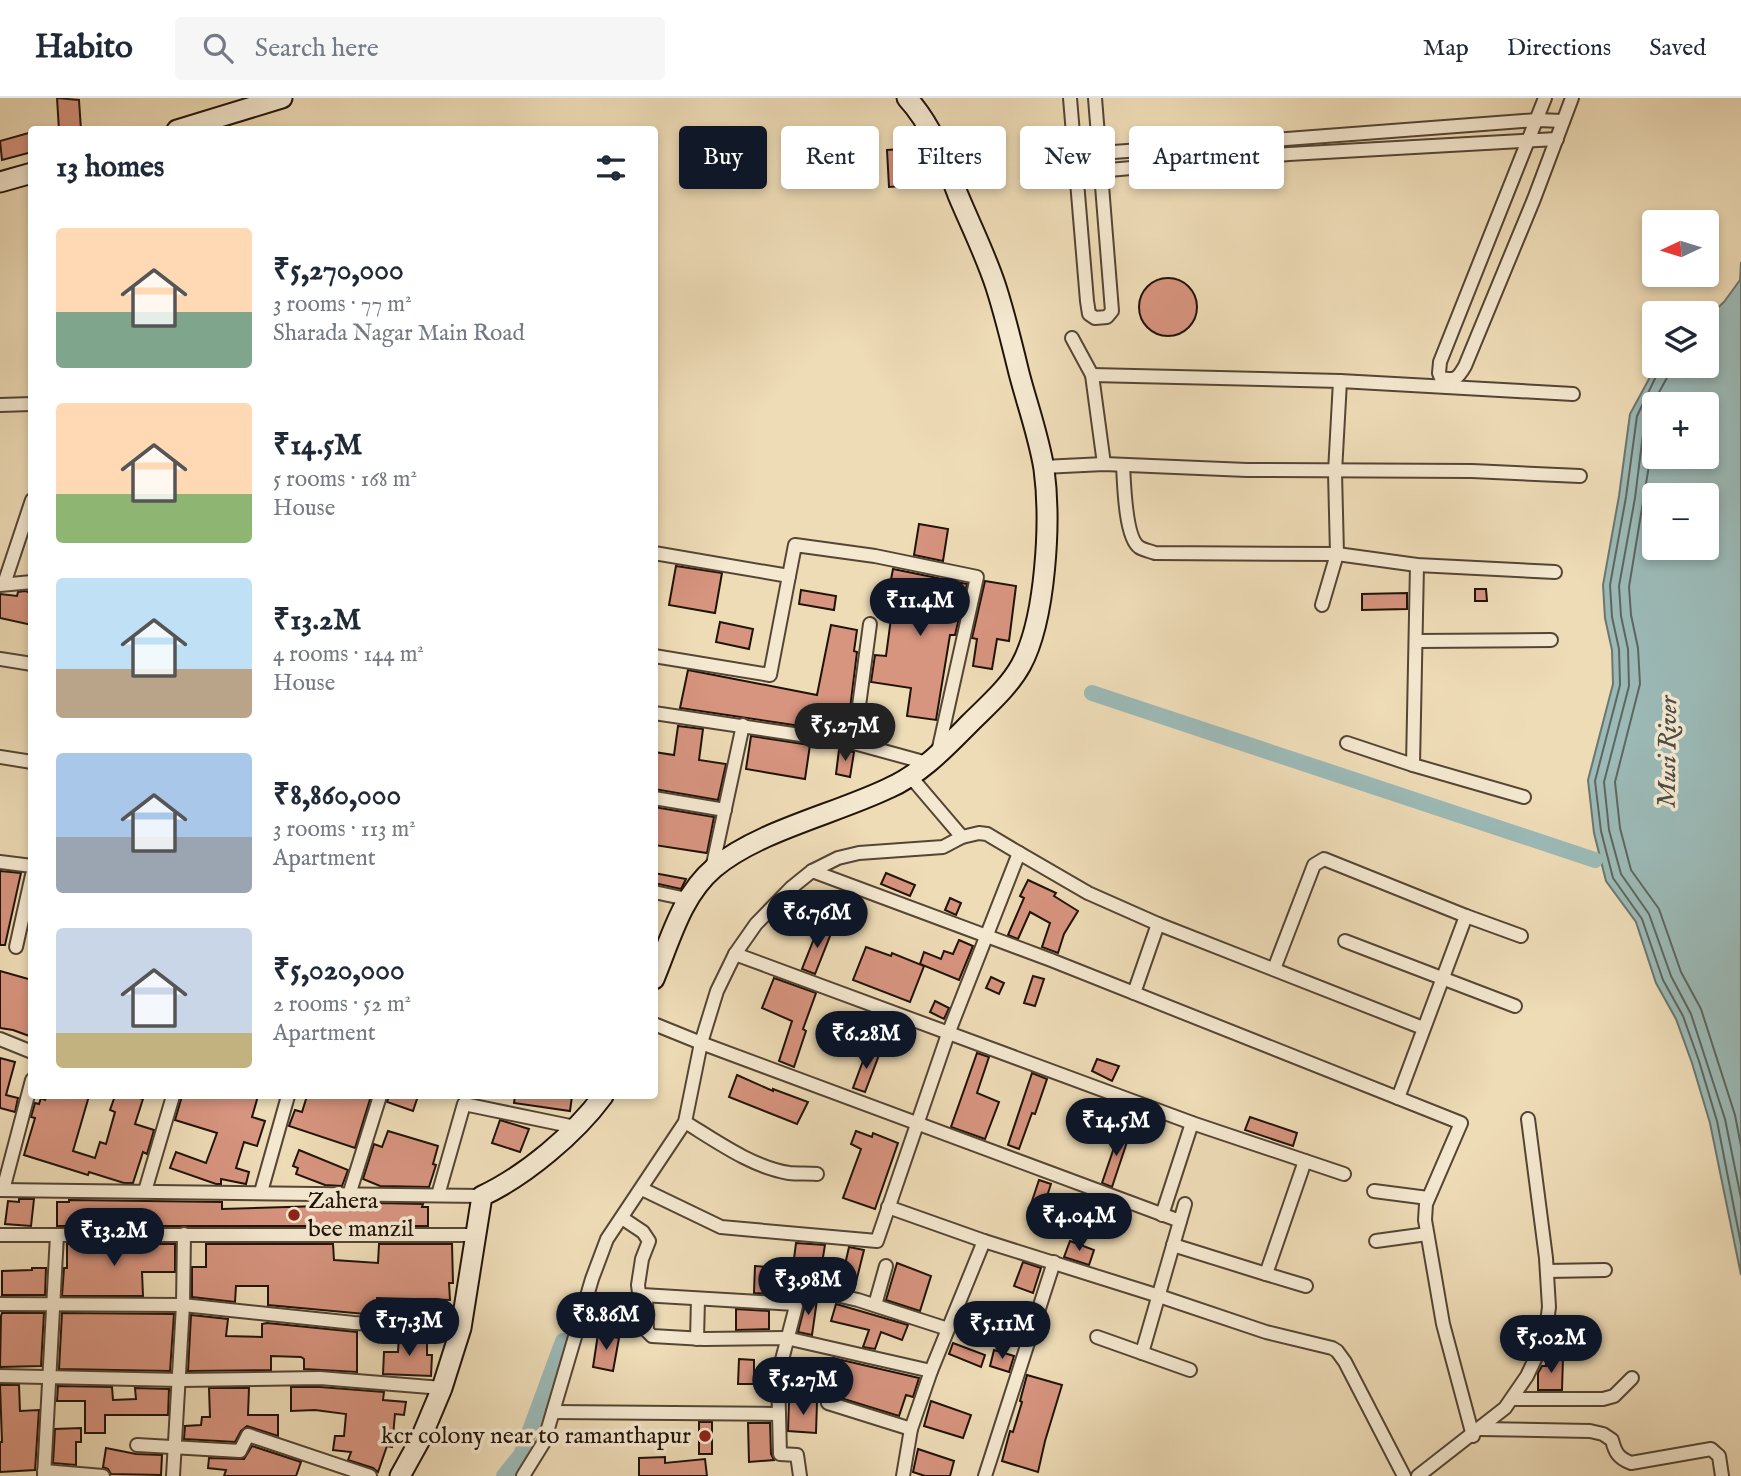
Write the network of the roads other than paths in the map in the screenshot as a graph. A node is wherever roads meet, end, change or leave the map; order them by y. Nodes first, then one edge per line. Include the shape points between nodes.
1 (282, 98) edge
2 (907, 98) edge
3 (1070, 98) edge
4 (1095, 98) edge
5 (1545, 98) edge
6 (1572, 98) edge
7 (1537, 120) junction
8 (1563, 121) junction
9 (190, 126) edge
10 (1072, 126) edge
11 (1098, 126) edge
12 (1530, 139) junction
13 (1557, 139) junction
14 (1115, 152) edge
15 (1115, 171) edge
16 (28, 174) edge
17 (0, 182) edge
18 (1076, 189) edge
19 (1102, 189) edge
20 (1072, 338) dead end
21 (1092, 375) junction
22 (1340, 381) junction
23 (1573, 394) dead end
24 (28, 404) edge
25 (0, 405) edge
26 (1100, 464) junction
27 (1123, 465) junction
28 (1052, 466) junction
29 (1335, 472) junction
30 (1580, 476) dead end
31 (28, 511) edge
32 (658, 554) edge
33 (1337, 554) junction
34 (1417, 565) junction
35 (1555, 572) dead end
36 (789, 576) junction
37 (28, 582) edge
38 (2, 584) edge
39 (1322, 605) dead end
40 (870, 624) dead end
41 (1551, 640) dead end
42 (1417, 641) junction
43 (658, 657) edge
44 (0, 659) edge
45 (28, 663) edge
46 (658, 714) edge
47 (743, 725) junction
48 (854, 743) junction
49 (1347, 743) dead end
50 (0, 757) edge
51 (932, 760) junction
52 (28, 761) edge
53 (1413, 765) junction
54 (910, 776) junction
55 (1524, 797) dead end
56 (658, 799) edge
57 (725, 810) junction
58 (959, 834) junction
59 (1019, 853) junction
60 (0, 862) edge
61 (28, 866) edge
62 (712, 869) junction
63 (812, 871) junction
64 (658, 893) edge
65 (28, 894) edge
66 (687, 899) junction
67 (1466, 916) junction
68 (1158, 924) junction
69 (985, 936) junction
70 (1521, 936) dead end
71 (1345, 941) dead end
72 (16, 947) dead end
73 (735, 954) junction
74 (1274, 969) junction
75 (658, 972) edge
76 (1442, 978) junction
77 (1134, 993) junction
78 (1515, 1006) dead end
79 (661, 1026) edge
80 (1423, 1028) junction
81 (948, 1034) junction
82 (0, 1039) edge
83 (695, 1041) junction
84 (28, 1050) edge
85 (28, 1095) edge
86 (1398, 1098) junction
87 (172, 1099) edge
88 (287, 1099) edge
89 (379, 1099) edge
90 (600, 1099) edge
91 (1528, 1119) dead end
92 (685, 1122) junction
93 (1192, 1123) junction
94 (917, 1124) junction
95 (575, 1127) junction
96 (1305, 1161) junction
97 (817, 1174) dead end
98 (1344, 1174) dead end
99 (642, 1189) junction
100 (2, 1190) edge
101 (145, 1191) junction
102 (1374, 1191) dead end
103 (261, 1192) junction
104 (349, 1195) junction
105 (438, 1195) junction
106 (482, 1196) junction
107 (1428, 1198) junction
108 (1185, 1203) dead end
109 (888, 1207) junction
110 (1162, 1214) junction
111 (622, 1218) junction
112 (1180, 1222) junction
113 (184, 1234) junction
114 (1427, 1234) junction
115 (0, 1235) edge
116 (57, 1235) junction
117 (475, 1235) junction
118 (984, 1241) junction
119 (1376, 1241) dead end
120 (1173, 1245) junction
121 (1054, 1262) junction
122 (886, 1266) dead end
123 (1605, 1270) dead end
124 (1547, 1271) junction
125 (1266, 1274) junction
126 (1306, 1286) dead end
127 (1159, 1296) junction
128 (646, 1297) junction
129 (698, 1299) junction
130 (0, 1304) edge
131 (55, 1304) junction
132 (795, 1304) junction
133 (183, 1305) junction
134 (875, 1305) junction
135 (461, 1328) junction
136 (948, 1329) junction
137 (1097, 1337) dead end
138 (786, 1338) junction
139 (697, 1339) junction
140 (1142, 1353) junction
141 (1190, 1370) dead end
142 (931, 1371) junction
143 (0, 1376) edge
144 (49, 1377) junction
145 (1632, 1378) dead end
146 (180, 1380) junction
147 (442, 1388) junction
148 (1511, 1399) junction
149 (828, 1403) dead end
150 (553, 1412) junction
151 (779, 1414) junction
152 (911, 1429) junction
153 (1477, 1432) junction
154 (137, 1445) dead end
155 (174, 1447) junction
156 (44, 1474) edge
157 (103, 1476) edge
158 (173, 1476) edge
159 (370, 1476) edge
160 (400, 1476) edge
161 (523, 1476) edge
162 (800, 1476) edge
163 (903, 1476) edge
164 (985, 1476) edge
165 (1404, 1476) edge
166 (1418, 1476) edge
167 (1722, 1476) edge

1 - 9 street
2 - 28 street via 937,146 995,285
3 - 10 street
4 - 11 street
5 - 7 street
6 - 8 street
7 - 8 street
7 - 12 street
7 - 14 street
8 - 13 street
12 - 13 street
12 - 13 street via 1440,362 1441,378 1458,378 1465,366
12 - 15 street
16 - 17 street
18 - 19 street via 1087,301 1089,314 1095,318 1107,317 1112,311
20 - 21 street
21 - 22 street
21 - 26 street
22 - 23 street
22 - 29 street
24 - 25 street
26 - 27 street
26 - 28 street
27 - 29 street
27 - 33 street via 1132,535 1138,547 1155,553
28 - 51 street via 1044,570 1022,664 1010,682
29 - 30 street
29 - 33 street
31 - 38 street
32 - 36 street
33 - 34 street
33 - 39 street
34 - 35 street
34 - 42 street
36 - 43 street via 770,675
36 - 51 street via 795,545 977,577
37 - 38 street
40 - 48 street
41 - 42 street
42 - 53 street
44 - 45 street
46 - 47 street
47 - 48 street
47 - 57 street
48 - 51 street
49 - 53 street
50 - 52 street
51 - 54 street
53 - 55 street
54 - 58 street
54 - 62 street via 846,808 764,838
56 - 57 street
57 - 62 street
58 - 59 street via 987,834
58 - 63 street via 943,847 848,855
59 - 68 street via 1088,893
59 - 69 street
60 - 61 street
62 - 66 street
63 - 69 street
63 - 73 street via 756,924
64 - 66 street
65 - 72 street
66 - 75 street
67 - 70 street
67 - 74 street via 1324,859 1314,865
67 - 76 street
68 - 74 street
68 - 77 street
69 - 77 street
69 - 81 street
71 - 76 street
73 - 81 street
73 - 83 street
74 - 80 street
76 - 78 street
76 - 80 street
77 - 86 street
79 - 83 street
80 - 86 street
81 - 93 street
81 - 94 street
82 - 84 street
83 - 92 street
83 - 94 street
85 - 100 street
86 - 107 street via 1461,1123
87 - 101 street
88 - 103 street
89 - 104 street
90 - 95 street
91 - 124 street
92 - 97 street via 763,1165 788,1173
92 - 99 street
93 - 96 street
93 - 110 street
94 - 109 street
94 - 110 street
95 - 105 street via 464,1104
95 - 106 street via 509,1184
96 - 98 street
96 - 125 street
99 - 109 street via 721,1227 877,1241
99 - 111 street
100 - 101 street
101 - 103 street
102 - 107 street
103 - 104 street
104 - 105 street
105 - 106 street
106 - 117 street
107 - 114 street
108 - 112 street
109 - 118 street
110 - 112 street
111 - 128 street via 649,1241 638,1284 639,1293
111 - 150 street via 607,1239 592,1279
112 - 120 street
113 - 116 street
113 - 117 street
113 - 133 street
114 - 119 street
114 - 153 street via 1443,1324
115 - 116 street
116 - 131 street
117 - 135 street
118 - 121 street
118 - 136 street
120 - 125 street
120 - 127 street
121 - 127 street
121 - 164 street
122 - 134 street
123 - 124 street
124 - 148 street via 1545,1338
125 - 126 street
127 - 140 street
127 - 165 street via 1338,1351
128 - 129 street
128 - 139 street via 649,1333
129 - 132 street
129 - 139 street
130 - 131 street
131 - 133 street
131 - 144 street
132 - 134 street via 801,1287
132 - 138 street
133 - 135 street via 354,1324
133 - 146 street
134 - 136 street
135 - 147 street
136 - 142 street
137 - 140 street
138 - 139 street
138 - 142 street
138 - 151 street via 778,1375
140 - 141 street
142 - 152 street
143 - 144 street
144 - 146 street
144 - 156 street
145 - 148 street via 1614,1396 1603,1399
146 - 147 street via 320,1378
146 - 155 street
147 - 160 street
148 - 153 street
149 - 152 street
150 - 151 street
150 - 161 street via 544,1442
151 - 162 street via 780,1454 797,1455
152 - 163 street
153 - 166 street
153 - 167 street via 1590,1431 1612,1440 1621,1460 1631,1464 1711,1449 1719,1456
154 - 155 street
155 - 158 street
155 - 159 street via 240,1451 248,1435
156 - 157 street

